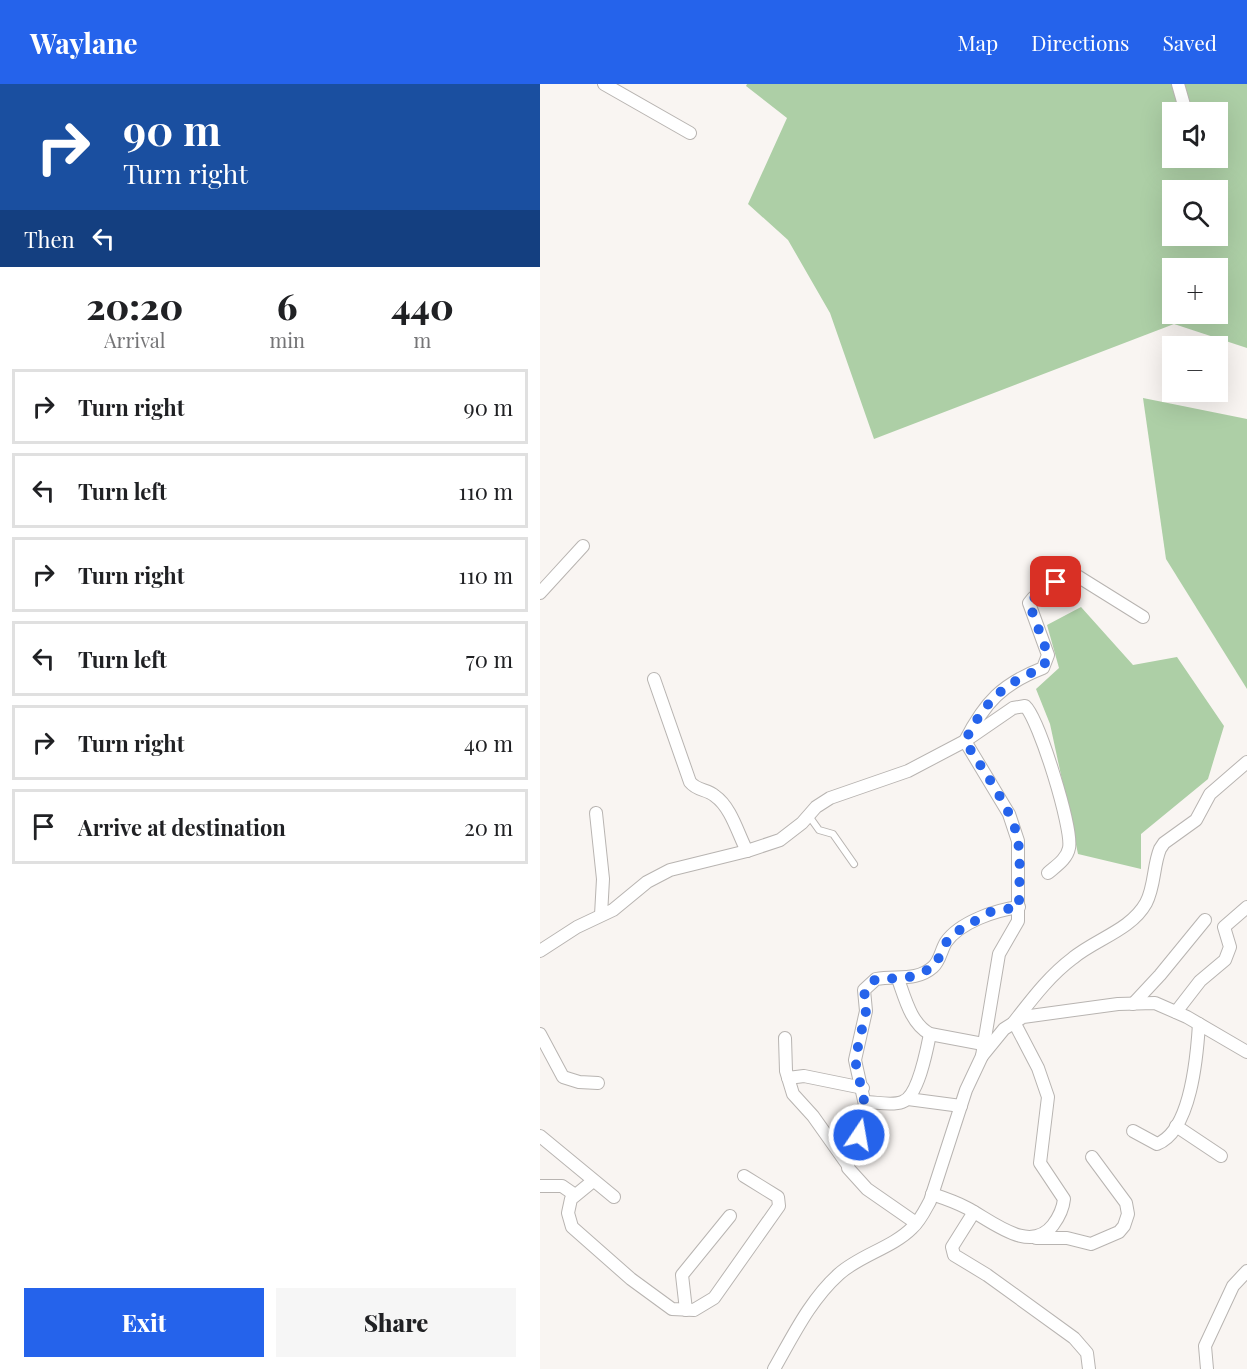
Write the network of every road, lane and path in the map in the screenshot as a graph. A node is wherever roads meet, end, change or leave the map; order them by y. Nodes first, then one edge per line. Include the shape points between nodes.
1 (604, 84) edge
2 (1178, 84) edge
3 (1183, 102) edge
4 (690, 133) dead end
5 (583, 546) dead end
6 (540, 593) edge
7 (1143, 617) dead end
8 (654, 679) dead end
9 (965, 741) junction
10 (1247, 762) edge
11 (596, 813) dead end
12 (808, 816) junction
13 (747, 851) junction
14 (854, 864) dead end
15 (1048, 873) dead end
16 (1019, 907) junction
17 (1247, 907) edge
18 (601, 915) junction
19 (1205, 920) dead end
20 (540, 951) edge
21 (898, 979) junction
22 (1132, 1004) junction
23 (1176, 1012) junction
24 (1014, 1022) junction
25 (1199, 1024) junction
26 (540, 1034) edge
27 (930, 1034) junction
28 (785, 1038) dead end
29 (983, 1050) junction
30 (1247, 1052) edge
31 (788, 1078) junction
32 (598, 1083) dead end
33 (862, 1089) junction
34 (908, 1099) junction
35 (865, 1102) junction
36 (961, 1106) junction
37 (1176, 1126) junction
38 (1133, 1131) dead end
39 (540, 1136) edge
40 (1221, 1156) dead end
41 (1092, 1157) dead end
42 (847, 1164) junction
43 (744, 1176) dead end
44 (593, 1181) junction
45 (540, 1186) edge
46 (932, 1194) junction
47 (575, 1195) junction
48 (614, 1197) dead end
49 (974, 1212) junction
50 (730, 1216) dead end
51 (916, 1223) junction
52 (1036, 1238) junction
53 (1247, 1271) edge
54 (687, 1310) junction
55 (779, 1368) edge
56 (1089, 1369) edge
57 (1207, 1369) edge

1 - 4 street
2 - 3 street
5 - 6 street
7 - 9 street via 1066,568 1046,596 1033,598 1029,603 1048,655 1047,663 1002,688
8 - 13 street via 690,782 727,808
9 - 12 street via 908,771 830,798
9 - 15 street via 1014,708 1026,706 1031,712 1069,838 1065,858
9 - 16 street via 1015,828
10 - 24 street via 1210,794 1196,820 1164,843 1150,893 1139,912 1063,966
11 - 18 street via 603,879
12 - 13 street via 780,840
12 - 14 lane via 819,830 833,834
13 - 18 street via 670,870
16 - 21 street via 990,912 948,939 935,966 914,977
16 - 29 street via 1018,921 999,954
17 - 23 street via 1224,927 1230,947 1225,960 1200,981
18 - 20 street
19 - 22 street
21 - 27 street via 914,1020
21 - 33 street via 876,979 864,990 866,1011 855,1060
22 - 23 street via 1155,1004
22 - 24 street via 1023,1017
23 - 25 street
24 - 29 street
24 - 52 street via 1048,1097 1040,1163 1064,1199 1054,1224
25 - 30 street
25 - 37 street via 1192,1077
26 - 32 street via 563,1077
27 - 29 street
27 - 34 street via 923,1066
28 - 31 street
29 - 36 street
31 - 33 street via 804,1076
31 - 42 street via 793,1094
33 - 35 street
34 - 35 street via 899,1103
34 - 36 street
35 - 42 street
36 - 46 street
37 - 38 street via 1157,1144
37 - 40 street
39 - 44 street
41 - 52 street via 1126,1203 1124,1226 1092,1244 1067,1238
42 - 51 street via 867,1189
43 - 54 street via 778,1197 779,1206 714,1298
44 - 47 street
44 - 48 street
45 - 47 street via 562,1186
46 - 49 street
46 - 51 street
47 - 54 street via 569,1203 572,1227 666,1307
49 - 52 street via 1006,1229
49 - 56 street via 952,1247 954,1255 1074,1338 1087,1353
50 - 54 street via 682,1275
51 - 55 street via 838,1275 805,1314
53 - 57 street via 1233,1286 1205,1346

